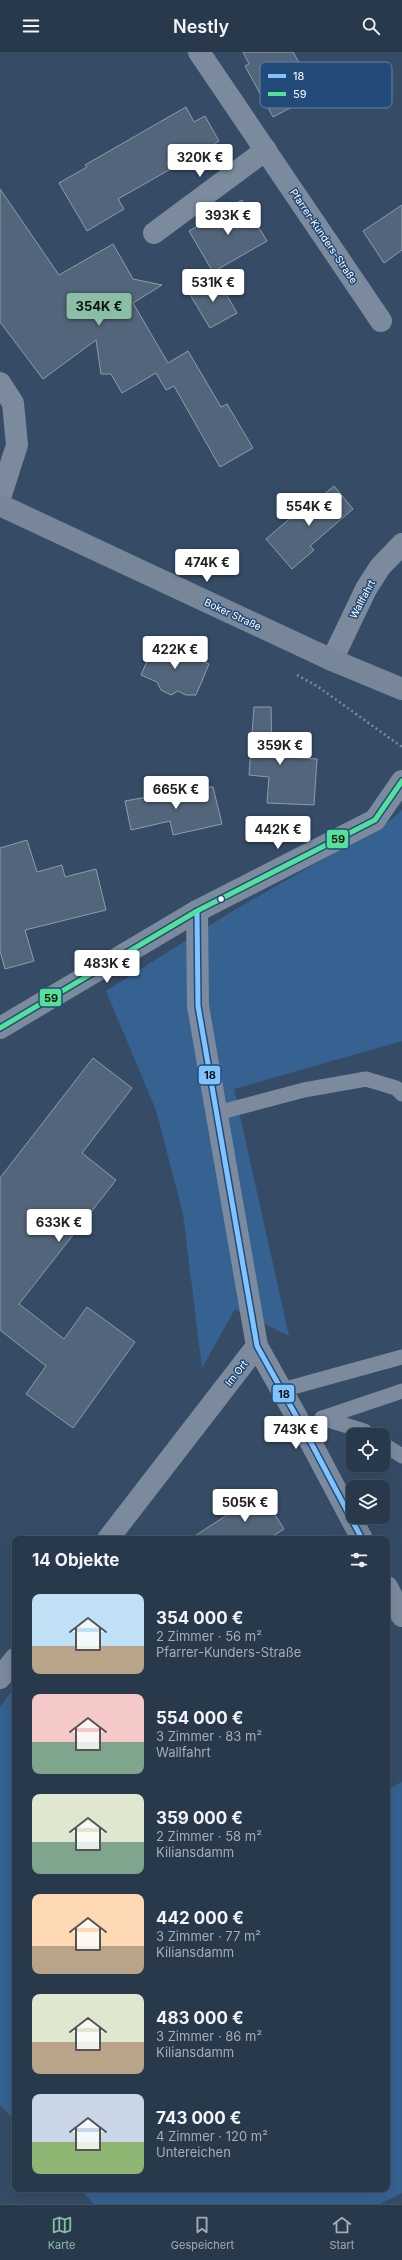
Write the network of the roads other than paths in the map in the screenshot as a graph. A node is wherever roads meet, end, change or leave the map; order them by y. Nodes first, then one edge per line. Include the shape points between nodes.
1 (199, 52) edge
2 (266, 150) junction
3 (154, 233) dead end
4 (381, 321) dead end
5 (0, 383) edge
6 (0, 498) edge
7 (0, 505) edge
8 (402, 544) edge
9 (332, 660) junction
10 (402, 689) edge
11 (402, 781) edge
12 (197, 911) junction
13 (0, 1028) edge
14 (402, 1094) edge
15 (216, 1113) junction
16 (257, 1346) junction
17 (402, 1357) edge
18 (282, 1390) junction
19 (402, 1391) edge
20 (322, 1418) junction
21 (354, 1428) edge
22 (309, 1439) junction
23 (390, 1448) edge
24 (402, 1456) edge
25 (110, 1536) edge
26 (360, 1536) edge
27 (12, 1663) edge
28 (0, 1678) edge

1 - 2 street, Pfarrer-Kunders-Straße
2 - 3 street
2 - 4 street, Pfarrer-Kunders-Straße
5 - 6 street via 13,403 17,445
7 - 9 main road, Boker Straße
8 - 9 street, Wallfahrt via 380,567 366,589
9 - 10 main road, Boker Straße
11 - 12 street via 375,820
12 - 13 street
12 - 15 street via 198,1006
14 - 15 lane via 396,1088 366,1079 304,1090
15 - 16 street
16 - 18 street
16 - 25 street, Im Ort
17 - 18 lane
18 - 22 street
19 - 20 lane
20 - 21 lane
20 - 22 lane
22 - 26 street
23 - 24 lane
27 - 28 street

